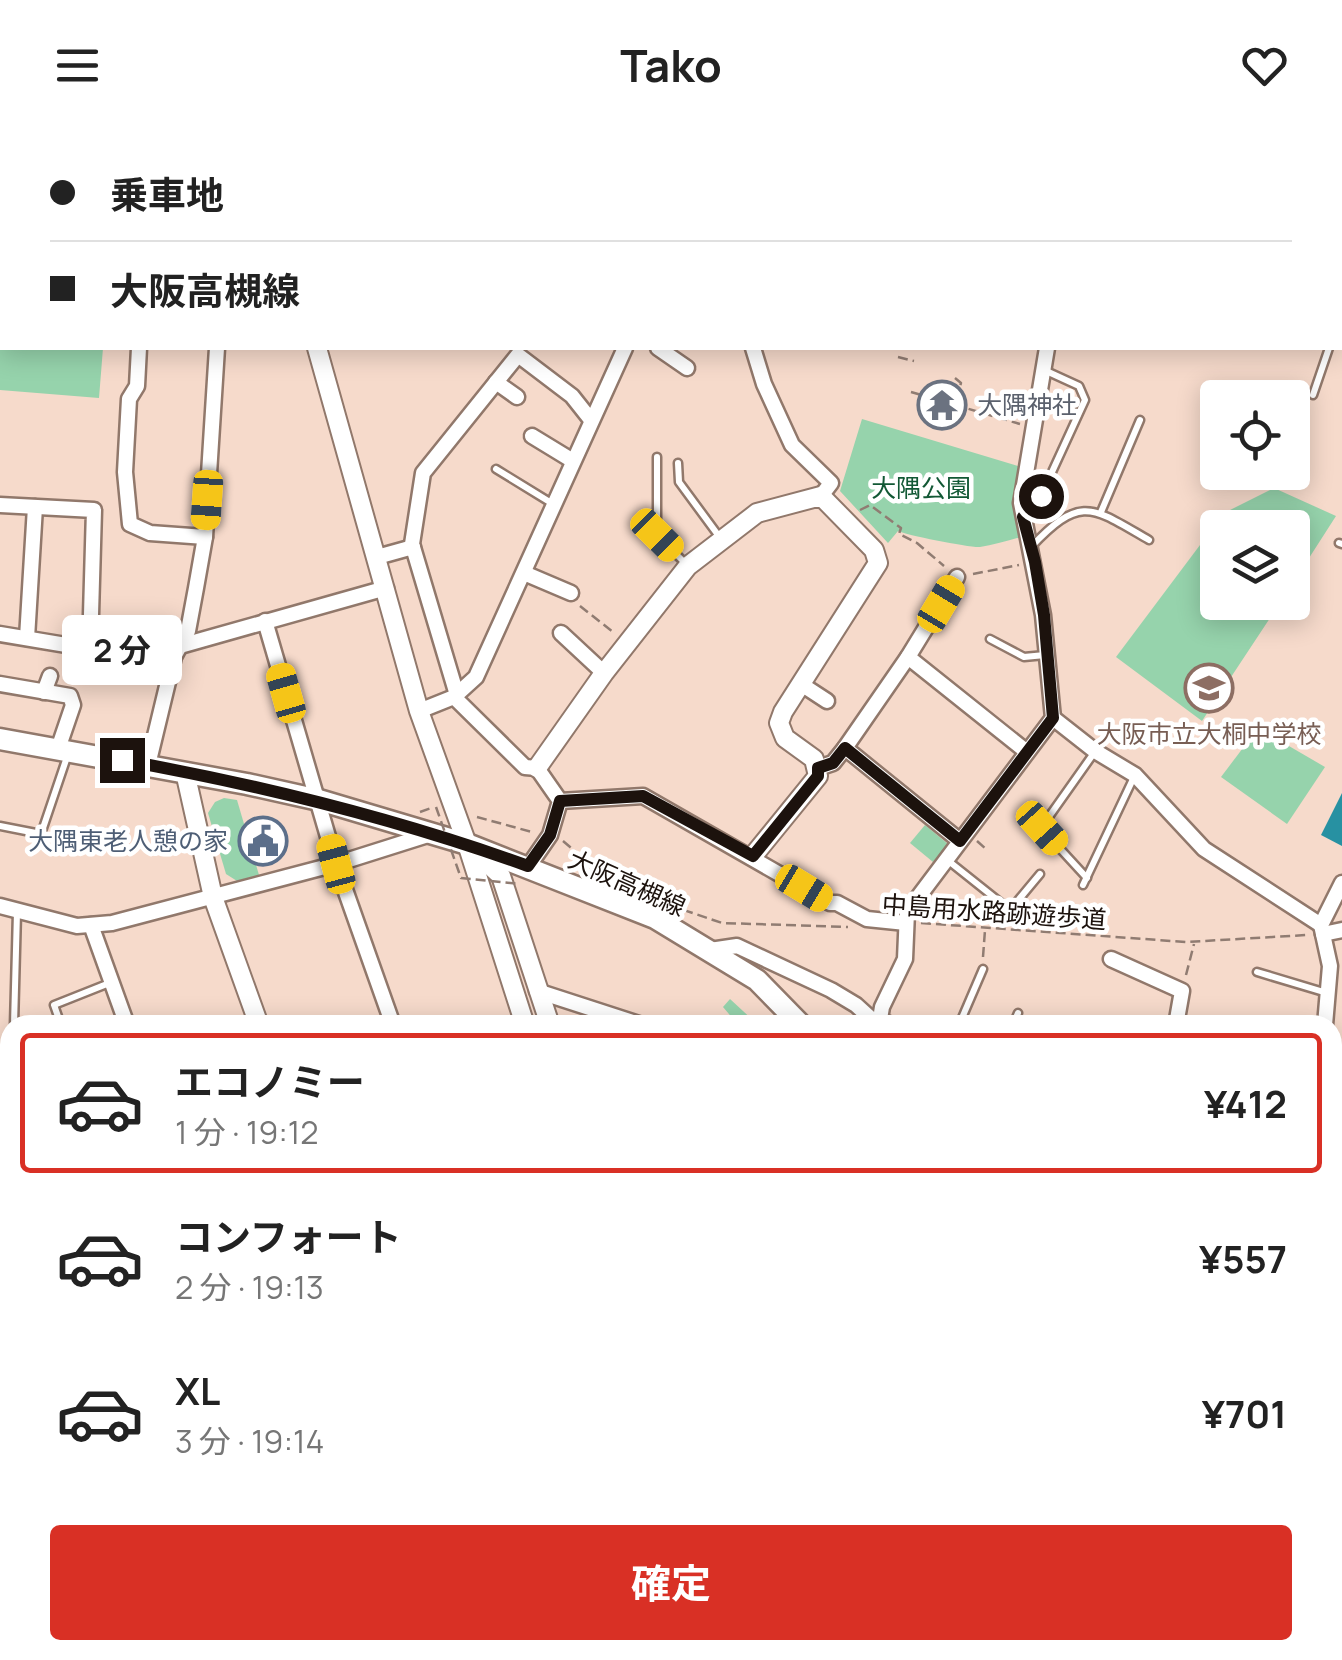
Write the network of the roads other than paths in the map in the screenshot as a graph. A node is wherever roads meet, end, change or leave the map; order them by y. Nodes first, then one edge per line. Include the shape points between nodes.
1 (139, 350) edge
2 (217, 350) edge
3 (318, 350) edge
4 (625, 350) edge
5 (661, 350) edge
6 (753, 350) edge
7 (1047, 350) edge
8 (1328, 350) edge
9 (521, 351) edge
10 (687, 368) dead end
11 (1042, 370) junction
12 (496, 382) junction
13 (1313, 395) dead end
14 (518, 398) dead end
15 (592, 420) junction
16 (1140, 420) dead end
17 (532, 436) dead end
18 (658, 457) dead end
19 (573, 461) junction
20 (678, 463) dead end
21 (496, 469) dead end
22 (821, 496) junction
23 (554, 504) junction
24 (0, 505) edge
25 (35, 507) junction
26 (1101, 512) junction
27 (1023, 517) junction
28 (204, 537) junction
29 (722, 540) junction
30 (1148, 540) dead end
31 (413, 547) junction
32 (1033, 554) junction
33 (377, 557) junction
34 (688, 566) junction
35 (524, 572) junction
36 (957, 576) road end
37 (386, 588) junction
38 (571, 593) road end
39 (265, 622) junction
40 (562, 633) dead end
41 (0, 634) edge
42 (27, 638) junction
43 (990, 639) dead end
44 (180, 646) junction
45 (1047, 654) junction
46 (908, 657) junction
47 (604, 674) junction
48 (50, 676) dead end
49 (0, 684) edge
50 (801, 684) junction
51 (44, 692) junction
52 (455, 696) junction
53 (827, 702) dead end
54 (418, 711) junction
55 (1053, 718) junction
56 (0, 739) edge
57 (845, 748) junction
58 (64, 750) junction
59 (1095, 751) junction
60 (1027, 752) junction
61 (148, 765) junction
62 (536, 768) junction
63 (818, 768) junction
64 (185, 772) junction
65 (1135, 775) junction
66 (319, 800) junction
67 (560, 801) junction
68 (433, 825) junction
69 (0, 826) edge
70 (960, 841) junction
71 (467, 844) junction
72 (753, 856) junction
73 (946, 859) junction
74 (336, 864) junction
75 (1040, 874) dead end
76 (524, 875) junction
77 (1340, 892) edge
78 (213, 897) junction
79 (0, 906) edge
80 (17, 912) junction
81 (906, 922) junction
82 (91, 925) junction
83 (1322, 929) junction
84 (1342, 930) edge
85 (710, 950) junction
86 (1112, 959) dead end
87 (983, 969) road end
88 (1336, 969) edge
89 (1256, 972) dead end
90 (112, 982) junction
91 (537, 990) junction
92 (1328, 994) junction
93 (14, 1015) edge
94 (58, 1015) edge
95 (124, 1015) edge
96 (255, 1015) edge
97 (389, 1015) edge
98 (522, 1015) edge
99 (546, 1015) edge
100 (612, 1015) edge
101 (790, 1015) edge
102 (870, 1015) edge
103 (881, 1015) edge
104 (963, 1015) edge
105 (1178, 1015) edge
106 (1326, 1015) edge

1 - 28 street via 125,472 130,524 150,534
2 - 28 street
3 - 33 street
4 - 15 street
5 - 10 street
6 - 22 street via 792,444 831,483
7 - 11 street
8 - 13 lane
9 - 12 street
9 - 15 street
11 - 27 street
11 - 27 lane via 1079,386 1084,400 1041,496
12 - 14 street
12 - 31 street via 423,473
15 - 19 street
16 - 26 lane
17 - 19 street
18 - 34 lane via 657,535
19 - 23 street
20 - 29 lane via 678,482
21 - 23 lane
22 - 29 street via 758,513
22 - 50 street via 874,550 878,563
23 - 35 street
24 - 25 street
25 - 42 street
25 - 42 street via 94,510 90,649
26 - 30 lane
26 - 32 lane via 1057,519
27 - 32 street
28 - 44 street
29 - 34 street
31 - 33 street
31 - 52 street
32 - 45 street
33 - 37 street
34 - 47 street
35 - 38 street
35 - 52 street via 476,677
36 - 46 street
37 - 39 street
37 - 54 street
39 - 44 street
39 - 66 street
40 - 47 street
41 - 42 street
43 - 45 lane via 1024,657
44 - 61 street
45 - 55 street
46 - 57 street
46 - 60 street
47 - 62 street
48 - 51 street
49 - 51 street
50 - 53 street
50 - 63 street via 779,724 784,738
51 - 58 street via 70,696
52 - 54 street
52 - 62 street via 526,767
54 - 71 street via 445,809
55 - 59 street
55 - 60 street
56 - 58 main road, 大阪高槻線
57 - 63 street
57 - 70 street
58 - 61 main road, 大阪高槻線
58 - 69 lane via 40,834
59 - 65 street
59 - 65 lane via 1042,828 1085,881
60 - 70 street
61 - 64 main road, 大阪高槻線
62 - 67 street
63 - 72 street
64 - 66 main road, 大阪高槻線
64 - 78 street
65 - 83 street via 1204,849
66 - 68 main road, 大阪高槻線
66 - 74 street
67 - 72 street via 643,796
67 - 76 street via 550,835
68 - 71 main road, 大阪高槻線
68 - 74 street
70 - 73 street
71 - 76 main road, 大阪高槻線
71 - 91 street via 502,876
71 - 98 street
72 - 81 street via 860,917
73 - 75 lane via 1010,910
73 - 81 street
74 - 78 street
74 - 97 street
76 - 85 main road, 大阪高槻線 via 655,918
77 - 83 street
78 - 82 street
78 - 96 street
79 - 80 street
80 - 82 street
80 - 93 lane
81 - 103 street via 905,959
82 - 90 street
83 - 84 street
83 - 88 street
85 - 101 main road, 大阪高槻線 via 757,980
85 - 102 street via 737,946
86 - 105 street via 1182,991
87 - 104 lane
88 - 92 street
89 - 92 lane
90 - 94 lane via 54,1004
90 - 95 street
91 - 99 street
91 - 100 street
92 - 106 street

